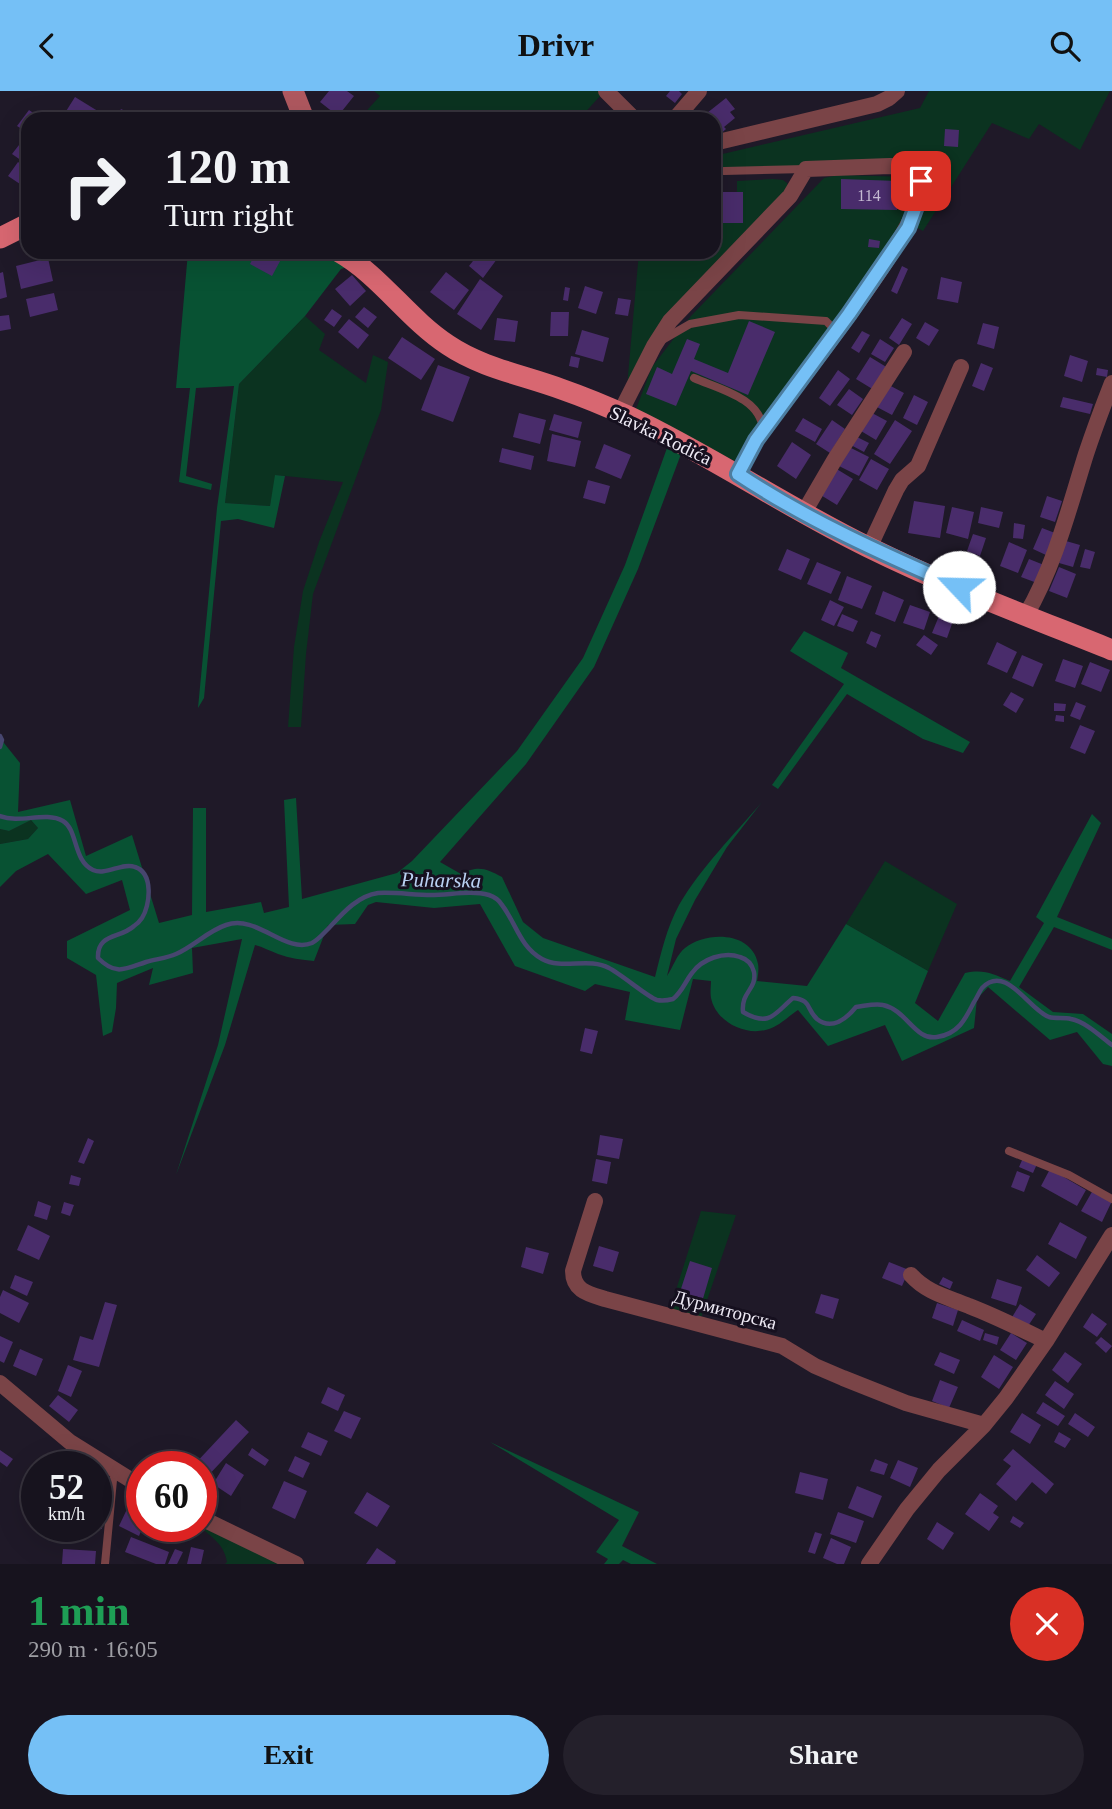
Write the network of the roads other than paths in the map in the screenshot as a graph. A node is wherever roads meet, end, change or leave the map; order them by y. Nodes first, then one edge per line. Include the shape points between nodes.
1 (293, 91) edge
2 (606, 91) edge
3 (699, 91) edge
4 (897, 91) edge
5 (301, 112) edge
6 (627, 112) edge
7 (681, 112) edge
8 (721, 141) edge
9 (806, 169) junction
10 (724, 171) dead end
11 (21, 228) edge
12 (0, 238) edge
13 (352, 259) edge
14 (837, 332) junction
15 (653, 347) junction
16 (904, 352) dead end
17 (961, 367) dead end
18 (694, 378) dead end
19 (1112, 383) edge
20 (620, 413) junction
21 (762, 433) junction
22 (738, 474) junction
23 (803, 513) junction
24 (869, 548) junction
25 (1026, 615) junction
26 (1112, 650) edge
27 (1009, 1151) dead end
28 (1112, 1199) edge
29 (595, 1201) dead end
30 (1112, 1235) edge
31 (911, 1275) dead end
32 (1046, 1341) junction
33 (0, 1383) edge
34 (984, 1425) junction
35 (116, 1472) junction
36 (126, 1478) edge
37 (217, 1526) edge
38 (105, 1564) edge
39 (296, 1564) edge
40 (869, 1564) edge

1 - 5 main road
2 - 6 street
3 - 7 street
4 - 8 street via 877,104
9 - 10 lane
9 - 14 street via 904,167 921,181 908,228
9 - 15 street via 790,196 670,321
11 - 12 main road
13 - 20 main road, Slavka Rodića via 449,346 482,363
14 - 15 lane via 825,321 739,315 690,324
14 - 21 street
15 - 20 street
16 - 23 street
17 - 24 street via 918,466 896,490
18 - 21 lane via 747,401 761,419
19 - 25 street via 1059,541
20 - 22 main road, Slavka Rodića
21 - 22 street
22 - 23 main road, Slavka Rodića
23 - 24 main road, Slavka Rodića
24 - 25 main road, Slavka Rodića
25 - 26 main road, Slavka Rodića
27 - 28 lane via 1069,1175
29 - 34 street, Дурмиторска via 573,1271 581,1290 782,1346 815,1366 906,1403
30 - 32 street
31 - 32 street via 930,1291
32 - 34 street
33 - 35 street via 70,1442
34 - 40 street via 906,1509
35 - 36 street
35 - 38 lane
37 - 39 street

